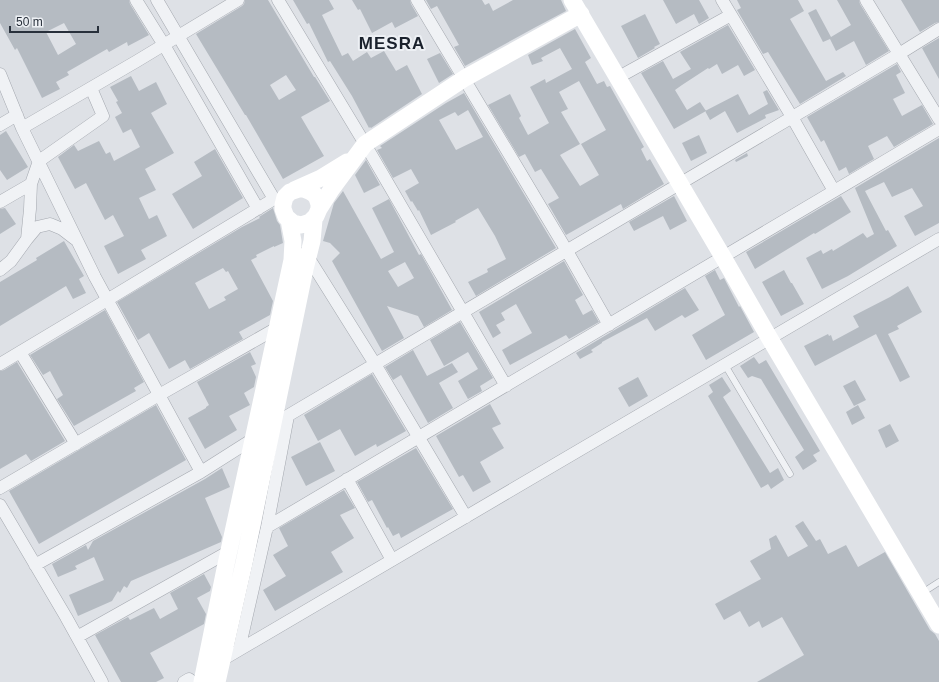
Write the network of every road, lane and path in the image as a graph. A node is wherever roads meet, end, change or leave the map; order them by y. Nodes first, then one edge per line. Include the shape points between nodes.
1 (136, 0) edge
2 (157, 0) edge
3 (238, 0) edge
4 (278, 0) edge
5 (417, 0) edge
6 (572, 0) edge
7 (722, 0) edge
8 (866, 0) edge
9 (581, 14) junction
10 (731, 15) junction
11 (939, 29) edge
12 (179, 36) junction
13 (164, 45) junction
14 (899, 54) junction
15 (0, 74) edge
16 (465, 78) junction
17 (618, 78) junction
18 (91, 88) junction
19 (17, 115) junction
20 (792, 117) junction
21 (939, 119) edge
22 (0, 125) edge
23 (22, 128) junction
24 (939, 129) edge
25 (365, 144) junction
26 (354, 158) junction
27 (38, 161) junction
28 (31, 184) junction
29 (680, 184) junction
30 (834, 191) junction
31 (284, 197) junction
32 (0, 202) edge
33 (258, 209) junction
34 (316, 214) junction
35 (289, 220) junction
36 (26, 239) junction
37 (939, 239) edge
38 (293, 241) junction
39 (78, 242) junction
40 (567, 251) junction
41 (308, 257) junction
42 (723, 257) junction
43 (0, 270) edge
44 (108, 300) junction
45 (463, 313) junction
46 (609, 325) junction
47 (277, 328) junction
48 (770, 339) junction
49 (20, 352) junction
50 (0, 364) edge
51 (375, 364) junction
52 (725, 365) junction
53 (506, 386) junction
54 (159, 395) junction
55 (288, 416) junction
56 (272, 426) junction
57 (419, 437) junction
58 (253, 439) junction
59 (76, 444) junction
60 (201, 472) junction
61 (790, 474) dead end
62 (347, 479) junction
63 (0, 488) edge
64 (0, 505) edge
65 (466, 517) junction
66 (267, 527) junction
67 (228, 552) junction
68 (392, 560) junction
69 (35, 565) junction
70 (939, 582) edge
71 (921, 594) junction
72 (939, 625) edge
73 (77, 637) junction
74 (239, 650) junction
75 (222, 660) junction
76 (102, 682) edge
77 (184, 682) edge
78 (193, 682) edge
79 (202, 682) edge
80 (217, 682) edge

1 - 13 street
2 - 12 street
3 - 12 street
4 - 25 street
5 - 16 street
6 - 9 main road
7 - 10 street
8 - 14 street
9 - 16 main road
9 - 17 main road
10 - 17 street
10 - 20 street
11 - 14 street
12 - 13 street
12 - 31 street
13 - 18 street
13 - 33 street
14 - 20 street
14 - 21 street
15 - 19 street
16 - 25 main road
16 - 40 street
17 - 29 main road
18 - 23 street
18 - 27 street via 103,116
19 - 22 street
19 - 23 street
20 - 29 street
20 - 30 street
23 - 27 street
24 - 30 street
25 - 26 main road
25 - 45 street
26 - 31 main road
26 - 34 main road
27 - 28 street
27 - 39 street
28 - 32 street
28 - 36 street
29 - 40 street
29 - 42 main road
30 - 42 street
31 - 33 street
31 - 34 main road via 299,189 310,191 319,204
31 - 35 main road via 283,209
33 - 44 street
34 - 35 main road via 306,224 297,225
34 - 41 main road
35 - 38 main road
36 - 39 street via 37,227 50,224 62,229
36 - 43 street via 11,261
37 - 48 street
38 - 41 street
38 - 47 main road via 292,260
39 - 44 street
40 - 45 street
40 - 46 street
41 - 51 street
41 - 56 main road
42 - 46 street
42 - 48 main road
44 - 49 street
44 - 54 street
45 - 51 street
45 - 53 street
46 - 53 street
47 - 54 street
47 - 58 main road
48 - 52 street
48 - 71 main road
49 - 50 street
49 - 59 street
51 - 55 street
51 - 57 street
52 - 61 lane
52 - 65 street
53 - 57 street
54 - 59 street
54 - 60 street
55 - 56 street
55 - 66 street
56 - 58 street
56 - 75 main road
57 - 62 street
57 - 65 street
58 - 60 street
58 - 67 main road
59 - 63 street
60 - 69 street
62 - 66 street
62 - 68 street
64 - 69 street
65 - 68 street
66 - 74 street
67 - 73 street
67 - 79 main road
68 - 74 street
69 - 73 street
70 - 71 lane
71 - 72 main road
73 - 76 street
74 - 75 street
75 - 80 main road
77 - 78 street via 189,679

